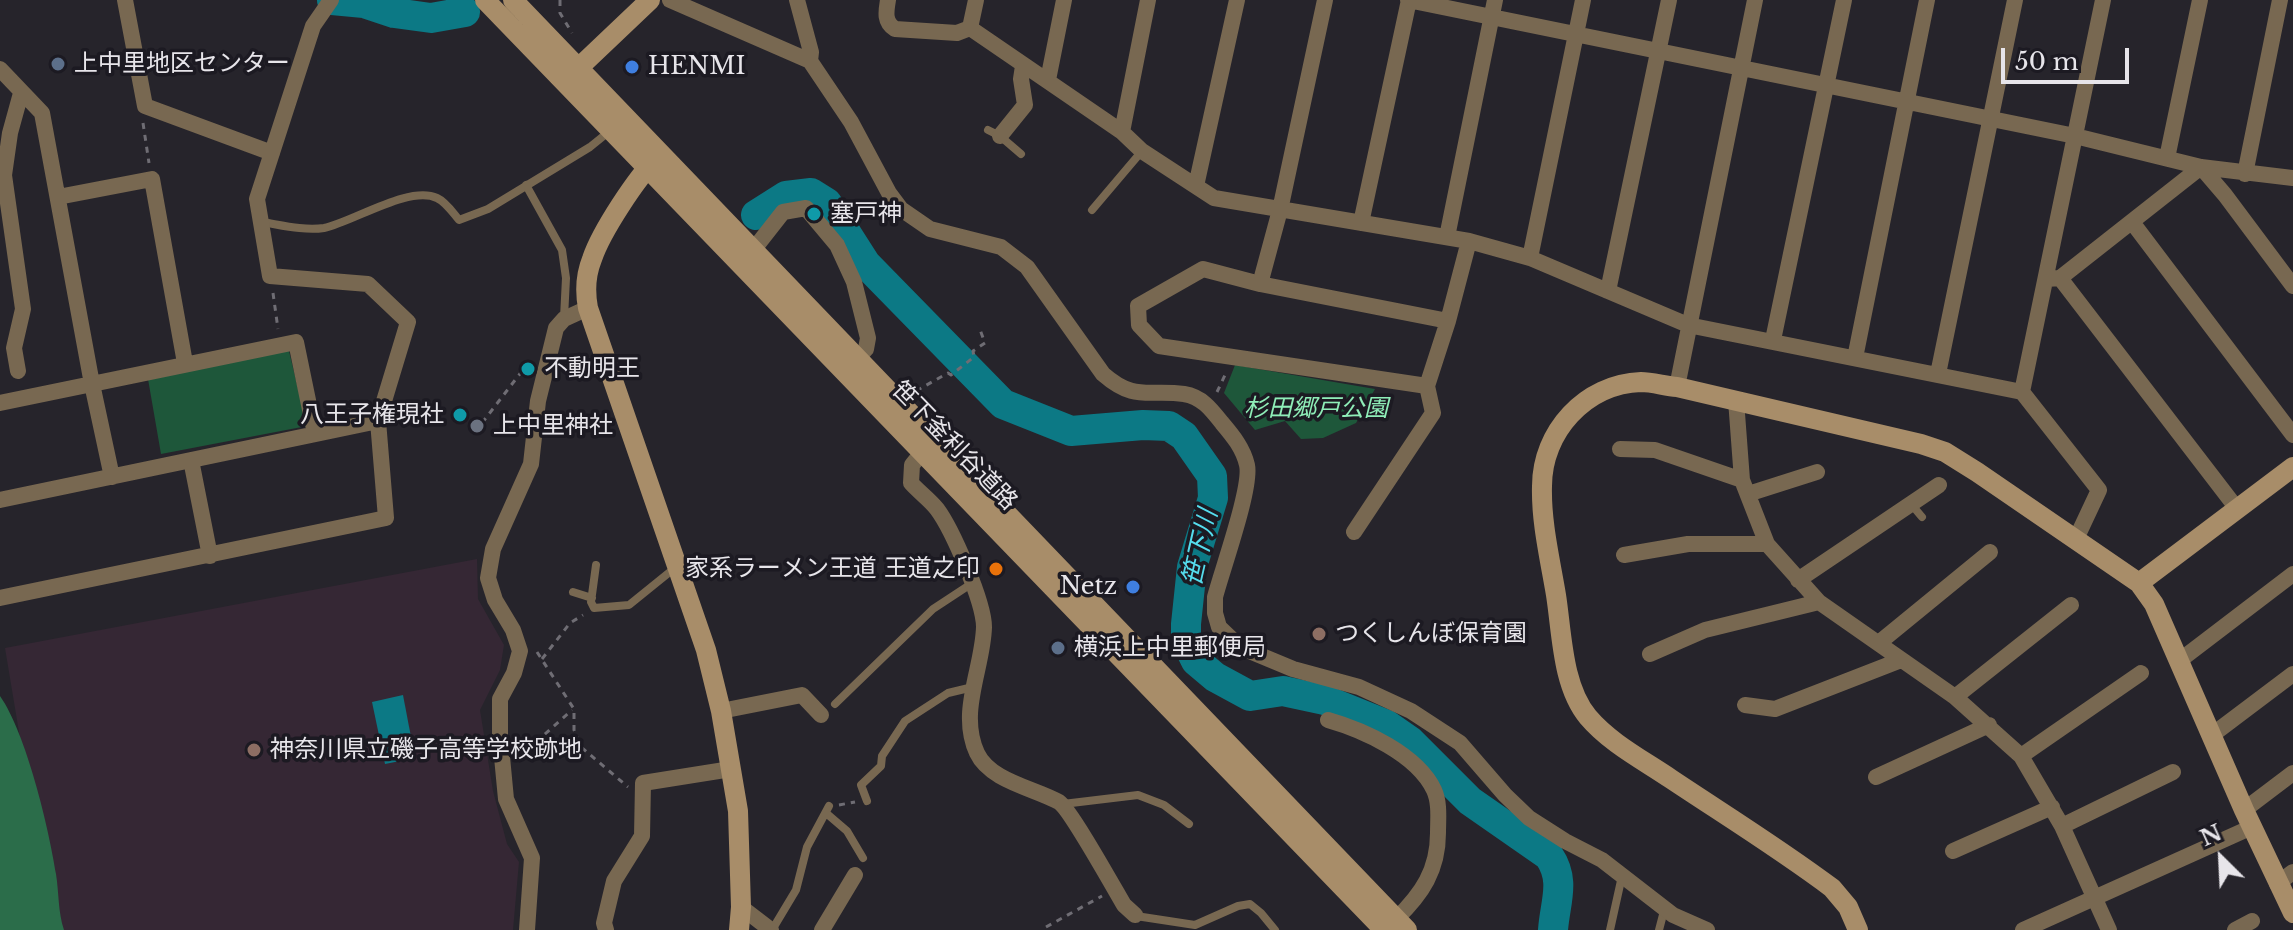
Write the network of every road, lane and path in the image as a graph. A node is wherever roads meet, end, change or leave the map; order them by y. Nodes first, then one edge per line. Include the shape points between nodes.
1 (125, 0) edge
2 (485, 0) edge
3 (513, 0) edge
4 (560, 0) edge
5 (650, 0) edge
6 (670, 0) edge
7 (797, 0) edge
8 (888, 0) edge
9 (976, 0) edge
10 (1064, 0) edge
11 (1148, 0) edge
12 (1237, 0) edge
13 (1325, 0) edge
14 (1408, 0) edge
15 (1495, 0) edge
16 (1583, 0) edge
17 (1669, 0) edge
18 (1755, 0) edge
19 (1844, 0) edge
20 (1927, 0) edge
21 (2015, 0) edge
22 (2103, 0) edge
23 (2200, 0) edge
24 (2280, 0) edge
25 (327, 5) edge
26 (1492, 18) junction
27 (970, 28) junction
28 (1577, 33) junction
29 (577, 39) dead end
30 (1658, 52) junction
31 (810, 61) junction
32 (1023, 66) junction
33 (1741, 67) junction
34 (0, 69) edge
35 (571, 75) junction
36 (1048, 80) junction
37 (1828, 84) junction
38 (21, 93) junction
39 (1906, 102) junction
40 (145, 106) junction
41 (1992, 119) junction
42 (620, 124) junction
43 (1122, 132) junction
44 (994, 133) joint
45 (2075, 136) junction
46 (1142, 151) junction
47 (272, 153) junction
48 (1021, 154) dead end
49 (2167, 158) junction
50 (654, 161) junction
51 (2201, 167) junction
52 (2245, 174) junction
53 (2293, 178) edge
54 (152, 179) junction
55 (526, 185) junction
56 (1196, 186) junction
57 (58, 197) junction
58 (1092, 210) dead end
59 (1280, 210) junction
60 (261, 222) junction
61 (2132, 222) junction
62 (1361, 223) junction
63 (1447, 237) junction
64 (1469, 241) junction
65 (754, 249) junction
66 (1530, 258) junction
67 (270, 276) junction
68 (2054, 278) junction
69 (1260, 284) junction
70 (2293, 286) edge
71 (1608, 291) junction
72 (588, 308) junction
73 (564, 319) junction
74 (1448, 321) junction
75 (1688, 325) junction
76 (979, 327) dead end
77 (1773, 340) junction
78 (280, 345) junction
79 (538, 351) dead end
80 (858, 358) junction
81 (1855, 358) junction
82 (185, 363) junction
83 (1938, 374) junction
84 (92, 384) junction
85 (21, 385) junction
86 (1427, 386) junction
87 (1677, 387) junction
88 (2022, 392) junction
89 (909, 395) dead end
90 (1736, 400) junction
91 (0, 403) edge
92 (378, 421) junction
93 (482, 423) dead end
94 (315, 434) junction
95 (2293, 435) edge
96 (928, 444) junction
97 (1620, 449) dead end
98 (191, 460) junction
99 (2293, 467) edge
100 (112, 477) junction
101 (1811, 479) dead end
102 (1939, 485) dead end
103 (1745, 487) junction
104 (0, 500) edge
105 (2238, 510) junction
106 (1354, 532) dead end
107 (2076, 539) junction
108 (1767, 544) junction
109 (1990, 552) dead end
110 (1624, 555) dead end
111 (210, 556) junction
112 (596, 565) dead end
113 (677, 567) junction
114 (2293, 574) edge
115 (1798, 580) junction
116 (2139, 583) junction
117 (971, 584) junction
118 (573, 592) dead end
119 (0, 598) edge
120 (592, 598) junction
121 (1819, 602) junction
122 (594, 608) junction
123 (2066, 615) dead end
124 (516, 638) junction
125 (1880, 642) junction
126 (1650, 654) dead end
127 (542, 659) junction
128 (1901, 660) junction
129 (2179, 661) junction
130 (2141, 673) dead end
131 (2293, 674) edge
132 (973, 687) junction
133 (1955, 697) junction
134 (835, 704) dead end
135 (1745, 705) dead end
136 (574, 709) junction
137 (721, 711) junction
138 (821, 715) dead end
139 (1328, 720) dead end
140 (1989, 725) junction
141 (2212, 735) junction
142 (2021, 756) junction
143 (731, 769) junction
144 (2173, 772) dead end
145 (2293, 773) edge
146 (1876, 777) dead end
147 (505, 782) junction
148 (642, 800) junction
149 (867, 801) joint
150 (1063, 804) junction
151 (2052, 807) junction
152 (827, 810) junction
153 (2248, 818) junction
154 (1189, 824) dead end
155 (2062, 826) junction
156 (1953, 851) dead end
157 (863, 858) dead end
158 (855, 875) dead end
159 (1622, 876) junction
160 (2285, 878) edge
161 (1114, 889) junction
162 (2094, 898) junction
163 (741, 907) junction
164 (1665, 907) junction
165 (2293, 913) edge
166 (1135, 915) joint
167 (2252, 921) dead end
168 (1056, 922) junction
169 (1396, 926) edge
170 (1046, 927) dead end
171 (527, 930) edge
172 (606, 930) edge
173 (739, 930) edge
174 (772, 930) edge
175 (822, 930) edge
176 (1056, 930) edge
177 (1275, 930) edge
178 (1610, 930) edge
179 (1659, 930) edge
180 (1707, 930) edge
181 (1858, 930) edge
182 (2023, 930) edge
183 (2109, 930) edge
184 (2235, 930) edge

1 - 40 street
2 - 35 street, 笹下釜利谷道路
3 - 35 street, 笹下釜利谷道路
4 - 29 path via 563,21
5 - 35 street
6 - 31 street
7 - 31 street
8 - 27 street via 887,20 895,29 957,33
9 - 27 street
10 - 36 street
11 - 43 street
12 - 56 street
13 - 59 street
14 - 26 street
14 - 62 street
15 - 26 street
16 - 28 street
17 - 30 street
18 - 33 street
19 - 37 street
20 - 39 street
21 - 41 street
22 - 45 street
23 - 49 street
24 - 52 street
25 - 47 street via 313,26
26 - 28 street
26 - 63 street
27 - 32 street
28 - 30 street
28 - 66 street
30 - 33 street
30 - 71 street
31 - 159 street via 901,209 930,229 1012,252 1103,374 1145,395 1184,394 1204,401 1238,441 1248,467 1215,597 1219,627 1255,654 1359,687 1420,717 1460,743 1529,818
32 - 36 street
32 - 44 street via 1025,105
33 - 37 street
33 - 75 street
34 - 38 street
35 - 42 street, 笹下釜利谷道路
36 - 43 street
37 - 39 street
37 - 77 street
38 - 57 street via 42,113
38 - 85 street via 4,175 23,309 14,348
39 - 41 street
39 - 81 street
40 - 47 street
40 - 54 path via 141,113
41 - 45 street
41 - 83 street
42 - 50 street, 笹下釜利谷道路
42 - 55 lane
43 - 46 street
44 - 48 lane
45 - 49 street
45 - 68 street
46 - 56 street
46 - 58 lane
47 - 60 street via 257,199
49 - 51 street
50 - 65 street, 笹下釜利谷道路
50 - 72 street via 592,258 585,293
50 - 96 street, 笹下釜利谷道路
51 - 52 street
51 - 61 street
51 - 70 street
52 - 53 street
54 - 57 street
54 - 82 street
55 - 60 lane via 459,220 440,199 421,195 329,227
55 - 73 lane via 562,250
56 - 59 street via 1214,198
57 - 84 street
59 - 62 street
59 - 69 street
60 - 67 street
61 - 68 street
61 - 95 street
62 - 63 street
63 - 64 street
64 - 66 street
64 - 74 street
65 - 80 street, 笹下釜利谷道路
65 - 80 street via 783,212 806,208 837,245 854,282 868,338
66 - 71 street
67 - 78 path
67 - 92 street via 368,284 408,322
68 - 88 street
68 - 105 street
69 - 74 street
69 - 86 street via 1203,269 1138,306 1139,325 1159,346
71 - 75 street
72 - 73 street
72 - 113 street
73 - 124 street via 556,328 538,401 531,464 490,563 495,600
74 - 86 street
75 - 77 street
75 - 87 street
76 - 89 path via 985,343 973,351 974,357
77 - 81 street
78 - 82 street
78 - 94 street via 296,342
79 - 93 path
80 - 96 street, 笹下釜利谷道路
81 - 83 street
82 - 84 street
83 - 88 street
84 - 85 street
84 - 100 street
85 - 91 street
86 - 106 street via 1433,413
87 - 90 street
87 - 181 street via 1640,382 1595,395 1560,425 1550,444 1543,512 1576,695 1587,715 1620,746 1832,888
88 - 107 street via 2099,490
90 - 103 street
90 - 107 street via 1945,452
92 - 94 street
92 - 111 street via 386,518
94 - 98 street
96 - 117 street via 912,465 911,483 952,534
96 - 169 street, 笹下釜利谷道路
97 - 103 street via 1655,450
98 - 100 street
98 - 111 street
99 - 105 street
100 - 104 street
101 - 103 street
102 - 115 street via 1917,510
103 - 108 street
105 - 116 street
107 - 116 street
108 - 110 street via 1688,544
108 - 115 street
109 - 125 street
111 - 119 street
112 - 120 lane
113 - 122 lane via 629,605
113 - 137 street
114 - 129 street
115 - 121 street
116 - 129 street
117 - 132 street via 984,627
117 - 134 lane via 933,609
118 - 120 lane
120 - 122 lane
121 - 125 street
121 - 126 street via 1705,630
122 - 127 path via 570,623
123 - 133 street
124 - 127 path via 528,641
124 - 147 street via 520,651 500,699
125 - 128 street
127 - 136 path
128 - 133 street
128 - 135 street via 1775,709
129 - 141 street
130 - 142 street
131 - 141 street
132 - 149 lane via 948,693 905,721 881,766 861,785
132 - 150 street via 978,754 990,769
133 - 140 street
136 - 147 path via 518,758
136 - 148 path via 581,747
137 - 138 street via 802,695
137 - 143 street
139 - 169 street via 1382,741 1410,762 1433,788 1438,803 1432,875
140 - 142 street
140 - 146 street
141 - 153 street
142 - 151 street
143 - 148 street via 643,783
143 - 163 street
144 - 155 street
145 - 153 street
147 - 171 street via 506,799 532,858
148 - 172 street via 642,836 614,881
149 - 152 path
150 - 154 lane via 1138,795 1164,805
150 - 161 street
151 - 155 street
151 - 156 street
152 - 157 lane
152 - 174 lane via 807,847 796,890
153 - 160 street
153 - 162 street
155 - 162 street
158 - 175 street
159 - 164 street
159 - 178 lane
160 - 165 street
161 - 166 street
161 - 168 path
162 - 182 street
162 - 183 street
163 - 173 street
163 - 174 street
164 - 179 lane
164 - 180 street
166 - 177 lane via 1195,925 1250,904
167 - 184 street
168 - 170 path
168 - 176 path

